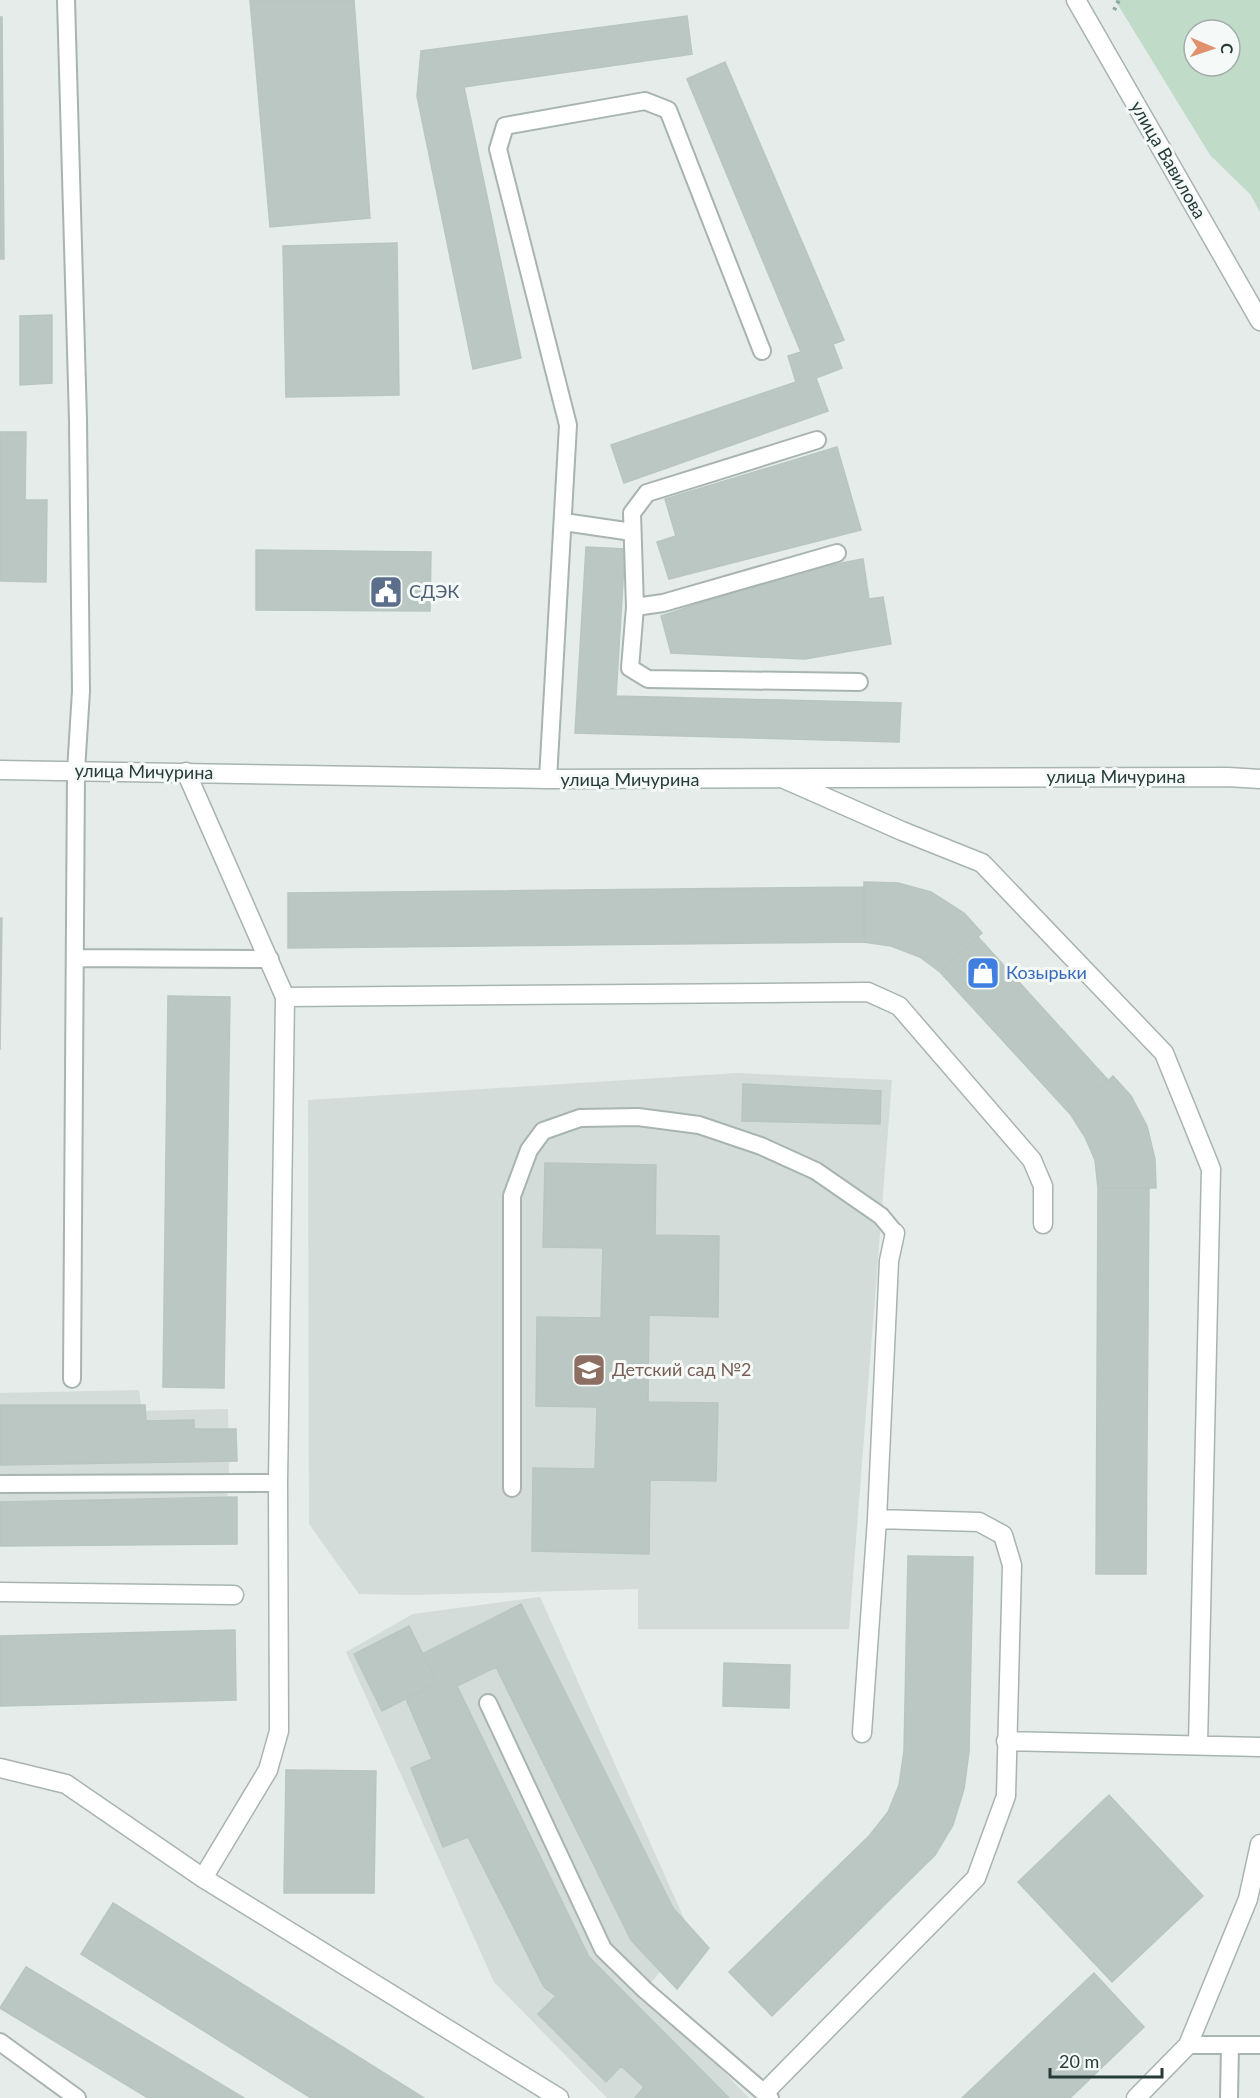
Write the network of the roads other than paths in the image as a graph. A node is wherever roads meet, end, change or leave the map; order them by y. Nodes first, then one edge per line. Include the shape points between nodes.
1 (66, 0) edge
2 (1076, 0) edge
3 (1260, 321) edge
4 (762, 351) dead end
5 (817, 440) dead end
6 (564, 522) junction
7 (632, 532) junction
8 (837, 553) dead end
9 (635, 607) junction
10 (859, 682) dead end
11 (0, 770) edge
12 (76, 771) junction
13 (186, 772) junction
14 (548, 779) junction
15 (784, 779) junction
16 (1260, 779) edge
17 (75, 958) junction
18 (270, 959) junction
19 (285, 997) junction
20 (1043, 1224) dead end
21 (895, 1233) joint
22 (72, 1378) dead end
23 (278, 1483) junction
24 (0, 1484) edge
25 (512, 1488) dead end
26 (877, 1519) junction
27 (0, 1592) edge
28 (234, 1594) dead end
29 (488, 1703) dead end
30 (862, 1733) dead end
31 (1006, 1741) junction
32 (1198, 1745) junction
33 (1260, 1747) edge
34 (0, 1768) edge
35 (1260, 1844) edge
36 (203, 1878) junction
37 (0, 2042) edge
38 (1188, 2045) junction
39 (1230, 2045) junction
40 (1260, 2045) edge
41 (768, 2095) edge
42 (77, 2098) edge
43 (559, 2098) edge
44 (1136, 2098) edge
45 (1229, 2098) edge

1 - 12 lane via 78,420 81,691
2 - 3 street, улица Вавилова
4 - 6 lane via 668,110 645,101 505,126 498,149 568,425
5 - 7 lane via 647,492 632,513
6 - 7 lane
6 - 14 lane
7 - 9 lane
8 - 9 lane via 663,603
9 - 10 lane via 630,668 648,679
11 - 12 street, улица Мичурина
12 - 13 street, улица Мичурина
12 - 17 lane
13 - 14 street, улица Мичурина
13 - 18 street
14 - 15 street, улица Мичурина
15 - 16 street, улица Мичурина
15 - 32 street via 982,863 1164,1053 1211,1169
17 - 18 lane
17 - 22 lane
18 - 19 street
19 - 20 street via 868,992 899,1006 1032,1160 1043,1186
19 - 23 street
21 - 25 lane via 881,1216 816,1171 761,1146 699,1125 638,1117 580,1118 543,1131 529,1150 512,1196
21 - 26 street via 889,1261
23 - 24 lane
23 - 36 street via 279,1731 268,1770
26 - 30 street
26 - 31 street via 979,1522 1003,1535 1012,1565
27 - 28 street
29 - 41 lane via 603,1949
31 - 32 street
31 - 41 street via 1006,1796 976,1878
32 - 33 street
34 - 36 street via 66,1784
35 - 38 street via 1248,1899
36 - 43 street
37 - 42 lane
38 - 39 lane
38 - 44 street
39 - 40 lane
39 - 45 lane

